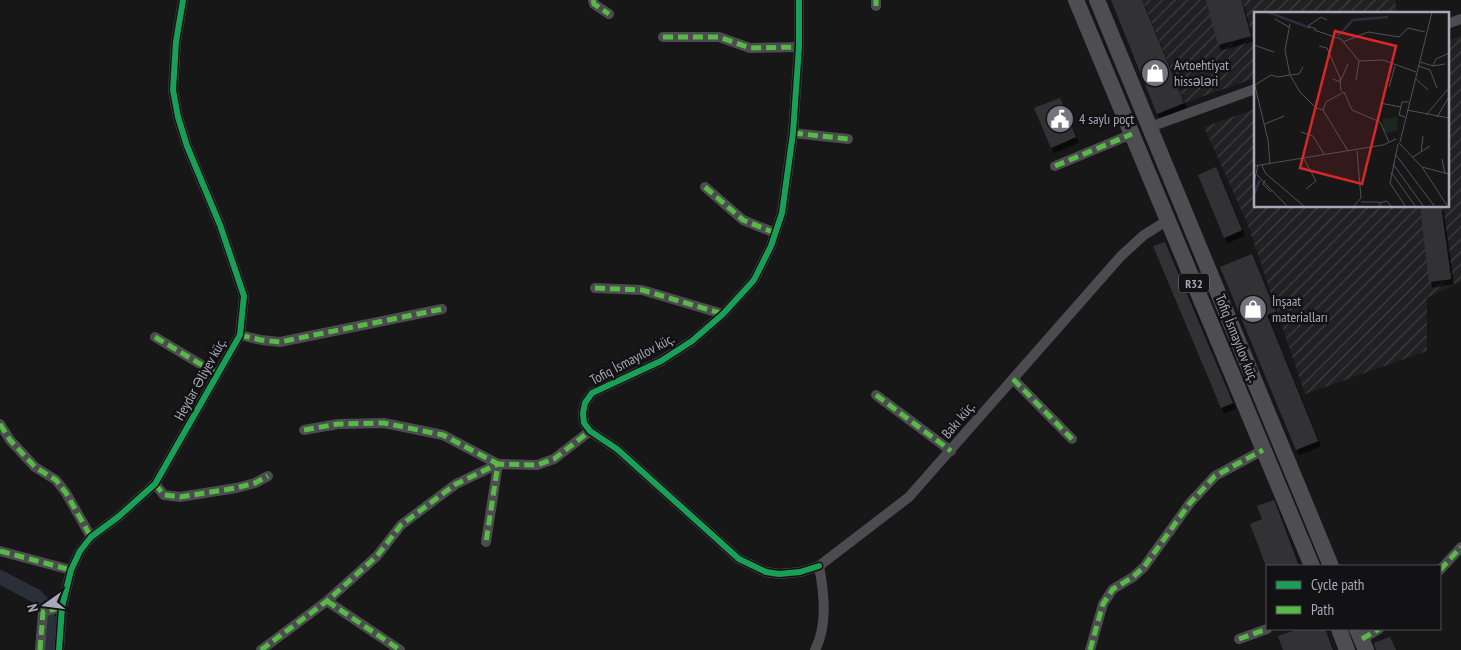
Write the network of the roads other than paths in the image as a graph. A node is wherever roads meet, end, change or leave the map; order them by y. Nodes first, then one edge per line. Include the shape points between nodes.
1 (183, 0) edge
2 (593, 0) edge
3 (799, 0) edge
4 (1076, 0) edge
5 (1097, 0) edge
6 (609, 14) dead end
7 (1461, 19) edge
8 (1448, 24) edge
9 (663, 37) dead end
10 (798, 48) junction
11 (1254, 89) edge
12 (1150, 127) junction
13 (793, 133) junction
14 (1132, 134) junction
15 (848, 139) dead end
16 (1055, 166) dead end
17 (706, 187) dead end
18 (1168, 220) junction
19 (776, 233) junction
20 (595, 288) dead end
21 (442, 309) dead end
22 (723, 314) junction
23 (240, 335) junction
24 (155, 337) dead end
25 (1251, 373) junction
26 (217, 374) junction
27 (1013, 379) junction
28 (1235, 381) junction
29 (876, 395) dead end
30 (0, 424) edge
31 (304, 430) dead end
32 (590, 431) junction
33 (1072, 439) dead end
34 (1263, 450) junction
35 (951, 451) junction
36 (498, 464) junction
37 (268, 476) dead end
38 (155, 484) junction
39 (91, 537) junction
40 (486, 542) dead end
41 (1461, 547) edge
42 (0, 551) edge
43 (1312, 565) edge
44 (1332, 565) edge
45 (819, 566) junction
46 (1441, 569) edge
47 (71, 570) junction
48 (327, 601) junction
49 (62, 607) junction
50 (1266, 629) edge
51 (1338, 630) edge
52 (1377, 630) edge
53 (1239, 639) dead end
54 (1362, 639) edge
55 (1347, 648) edge
56 (40, 650) edge
57 (59, 650) edge
58 (260, 650) edge
59 (400, 650) edge
60 (815, 650) edge
61 (1090, 650) edge

1 - 23 street, Heydar Əliyev küç. via 173,90 187,146 220,225 244,296
2 - 6 street
3 - 10 street, Tofiq İsmayılov küç.
4 - 14 main road, R32
5 - 12 main road, Tofiq İsmayılov küç. / R32
7 - 8 street
9 - 10 street via 719,37 750,48
10 - 13 street, Tofiq İsmayılov küç.
11 - 12 street
12 - 14 main road
12 - 25 main road, Tofiq İsmayılov küç. / R32
13 - 15 street
13 - 19 street, Tofiq İsmayılov küç.
14 - 16 street
14 - 18 main road, R32
17 - 19 street via 742,220
18 - 27 street, Bakı küç. via 1144,235 1121,256
18 - 28 main road, R32
19 - 22 street, Tofiq İsmayılov küç. via 754,280
20 - 22 street via 642,290
21 - 23 street, Heydar Əliyev küç. via 280,342
22 - 32 street, Tofiq İsmayılov küç. via 692,341 661,361 592,393 583,413 584,423
23 - 26 street, Heydar Əliyev küç.
24 - 26 street
25 - 28 main road
25 - 44 main road, Tofiq İsmayılov küç. / R32
26 - 38 street, Heydar Əliyev küç.
27 - 33 street
27 - 35 street, Bakı küç.
28 - 34 main road, R32
29 - 35 street
30 - 39 street via 35,467 56,480
31 - 36 street via 338,424 384,423 443,435
32 - 36 street via 554,459 537,465
32 - 45 street via 617,449 738,559 766,572 779,574
34 - 43 main road, R32
34 - 61 street via 1215,476 1190,503 1144,567 1133,578 1113,589 1103,604
35 - 45 street, Bakı küç. via 909,497
36 - 40 street
36 - 48 street via 456,484 401,525 377,556
37 - 38 street via 236,488 180,497 164,495
38 - 39 street, Heydar Əliyev küç.
39 - 47 street, Heydar Əliyev küç.
41 - 46 street
42 - 47 street
45 - 60 street via 822,630
47 - 49 street, Heydar Əliyev küç.
48 - 58 street
48 - 59 street
49 - 56 street via 42,612
49 - 57 street, Heydar Əliyev küç.
50 - 53 street
51 - 55 main road
52 - 54 street
54 - 55 main road

